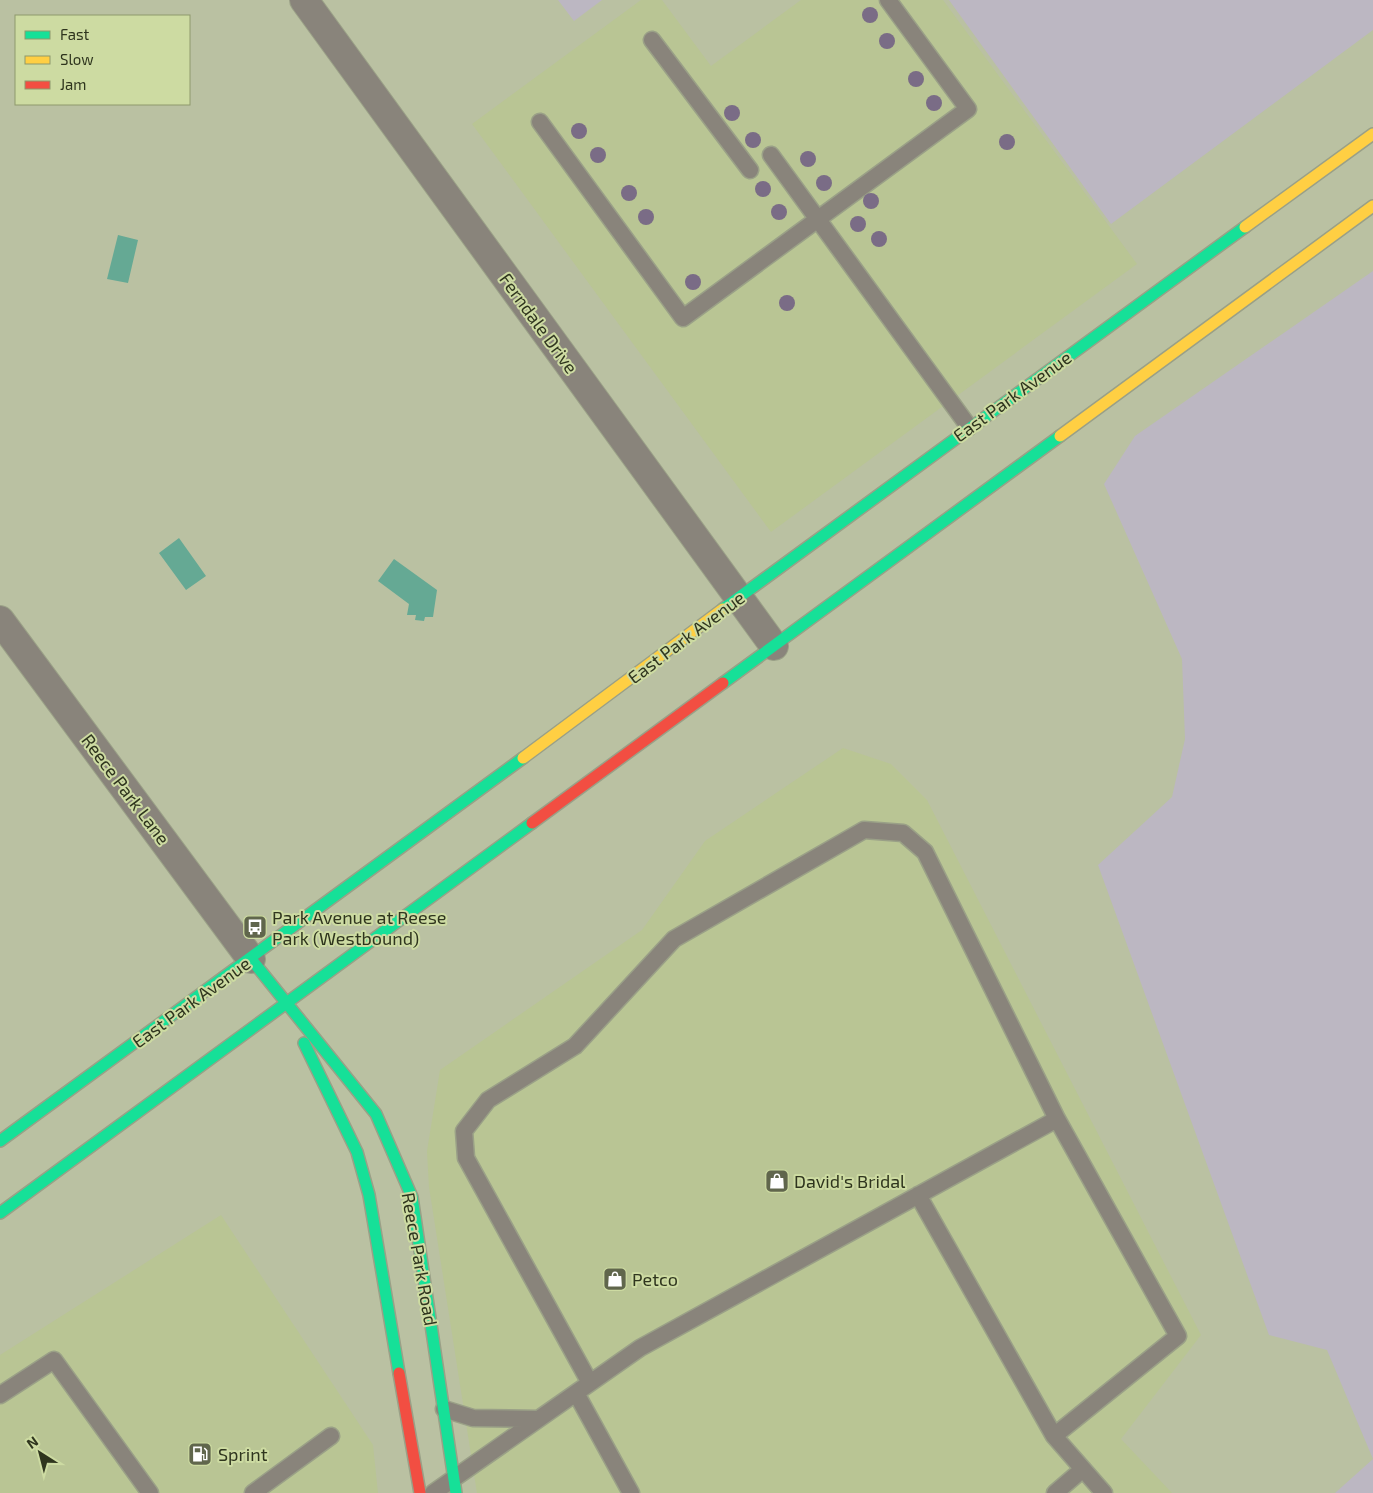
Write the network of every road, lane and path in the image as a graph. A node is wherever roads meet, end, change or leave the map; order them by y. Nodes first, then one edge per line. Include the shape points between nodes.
1 (304, 0) edge
2 (888, 0) edge
3 (652, 40) dead end
4 (540, 122) dead end
5 (1373, 134) edge
6 (771, 155) dead end
7 (750, 170) dead end
8 (1373, 206) edge
9 (818, 219) junction
10 (969, 427) junction
11 (739, 597) junction
12 (0, 620) edge
13 (774, 646) junction
14 (251, 959) junction
15 (284, 1003) junction
16 (1057, 1119) junction
17 (0, 1141) edge
18 (918, 1195) junction
19 (0, 1212) edge
20 (590, 1383) junction
21 (576, 1393) junction
22 (0, 1395) edge
23 (444, 1409) junction
24 (538, 1419) junction
25 (331, 1436) dead end
26 (1054, 1436) junction
27 (1083, 1469) junction
28 (455, 1485) edge
29 (150, 1493) edge
30 (253, 1493) edge
31 (420, 1493) edge
32 (432, 1493) edge
33 (631, 1493) edge
34 (1055, 1493) edge
35 (1104, 1493) edge

1 - 11 street, Ferndale Drive
2 - 9 lane via 968,109
3 - 7 lane
4 - 9 lane via 684,318
5 - 10 main road, East Park Avenue
6 - 9 lane
8 - 13 main road
9 - 10 lane
10 - 11 main road, East Park Avenue
11 - 13 street, Ferndale Drive
11 - 14 main road, East Park Avenue
12 - 14 street, Reece Park Lane
13 - 15 main road
14 - 15 main road, Reece Park Road
14 - 17 main road, East Park Avenue
15 - 19 main road
15 - 23 main road, Reece Park Road via 376,1114 412,1197
15 - 31 main road, Reece Park Road via 357,1152 375,1227
16 - 18 lane
16 - 20 lane via 925,852 903,833 864,830 674,939 576,1046 488,1100 464,1131 466,1158
16 - 26 lane via 1178,1336
18 - 20 lane via 640,1348
18 - 26 lane
20 - 21 lane
21 - 24 lane
21 - 33 lane
22 - 29 lane via 54,1360
23 - 24 lane via 473,1418
23 - 28 main road, Reece Park Road
24 - 28 lane
25 - 30 lane
26 - 27 lane
27 - 34 lane
27 - 35 lane
28 - 32 lane

